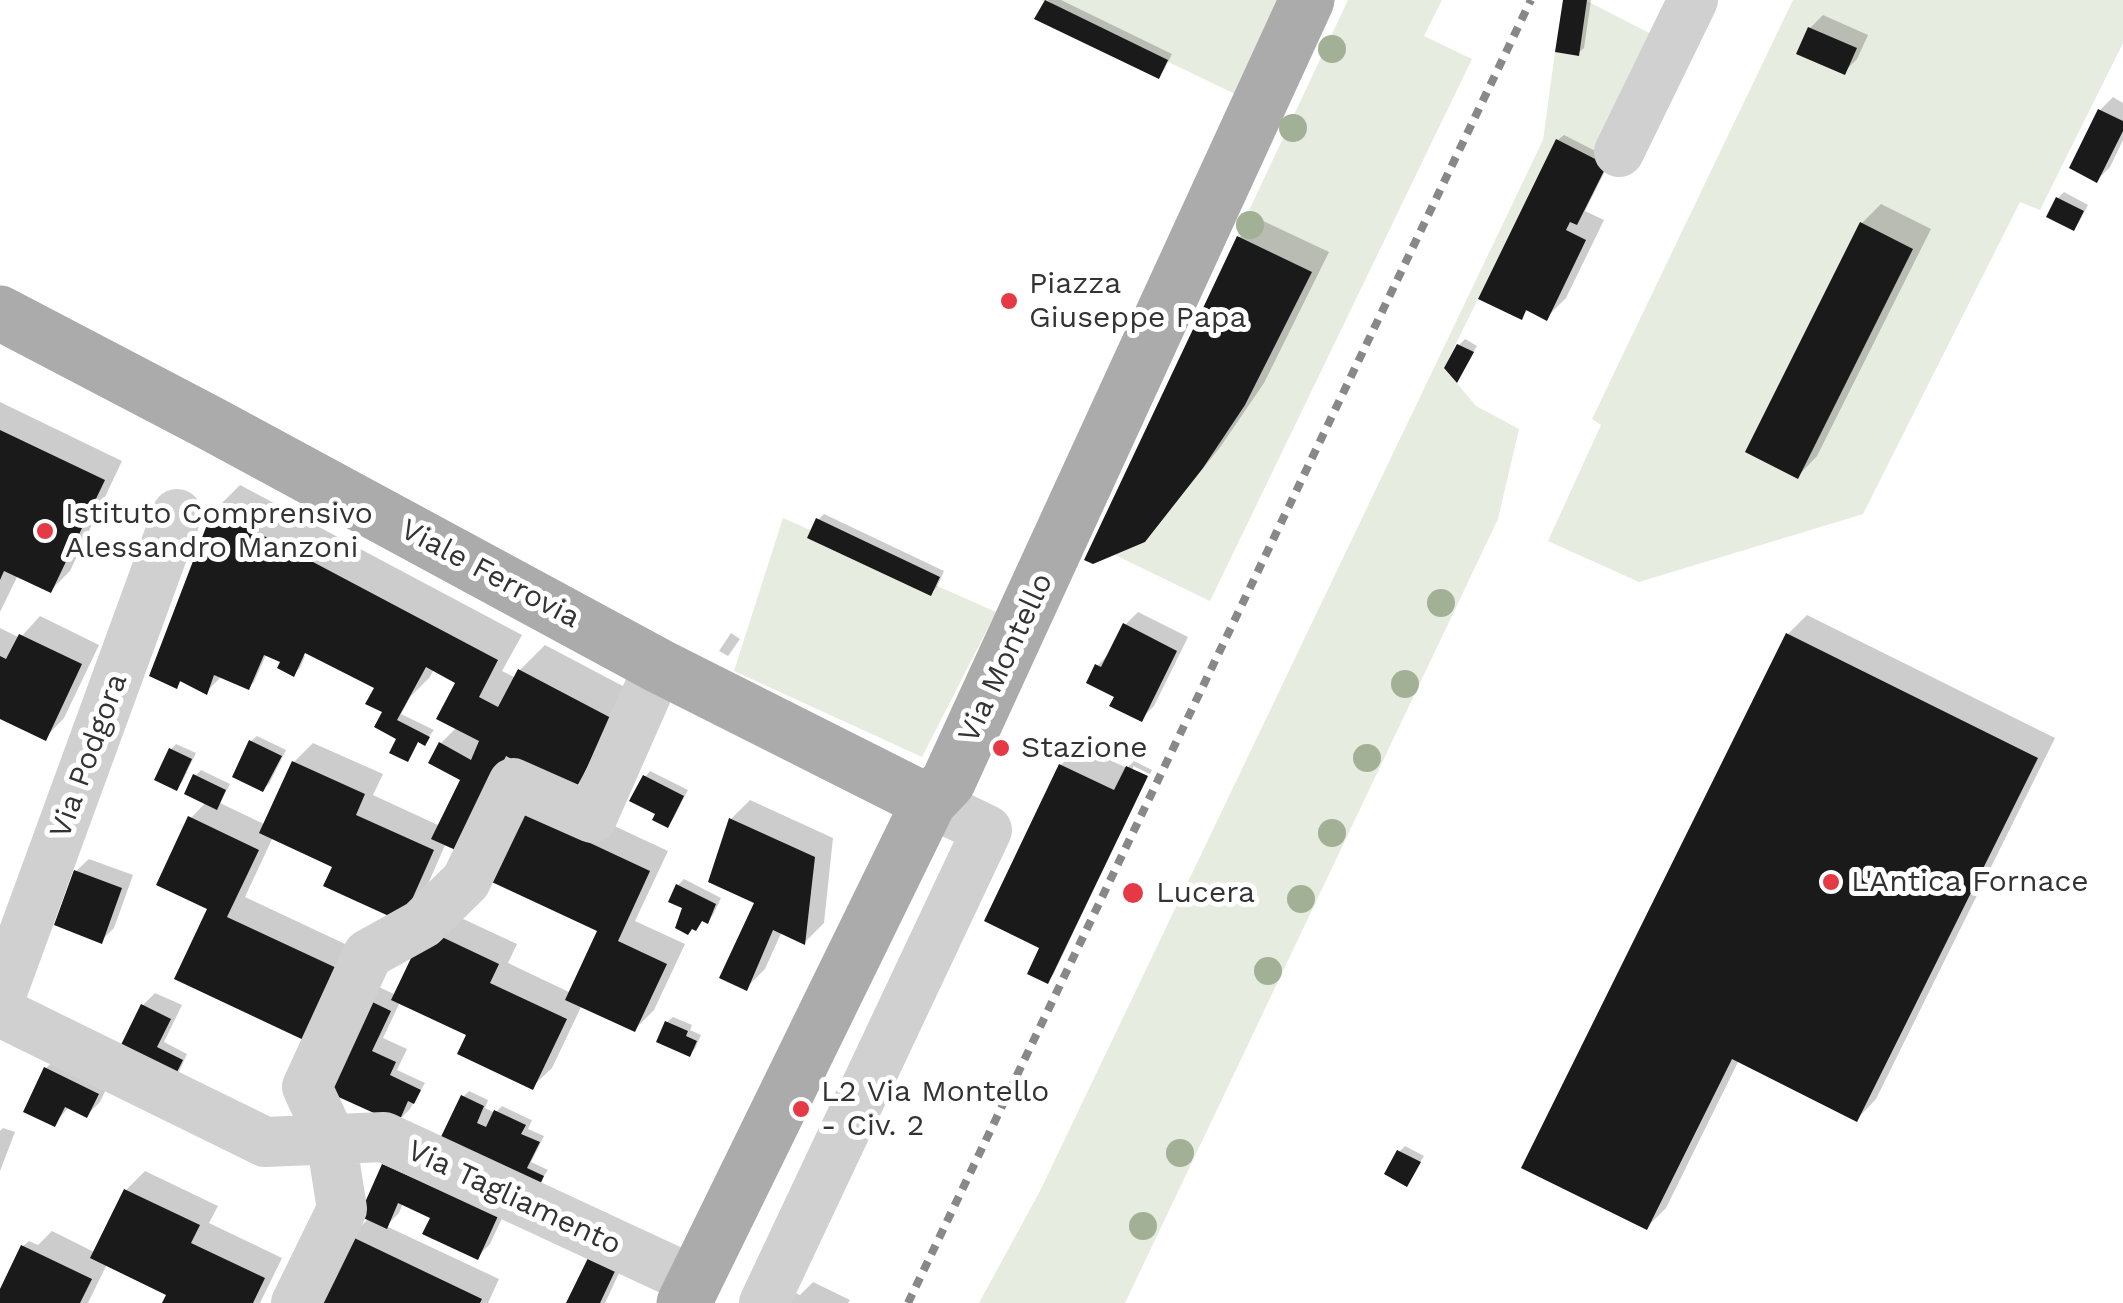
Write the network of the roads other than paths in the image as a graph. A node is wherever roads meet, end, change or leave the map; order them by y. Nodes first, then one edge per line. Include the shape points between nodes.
1 (1307, 0) edge
2 (1692, 0) edge
3 (1619, 152) dead end
4 (0, 313) edge
5 (177, 514) dead end
6 (659, 666) junction
7 (929, 802) junction
8 (0, 998) edge
9 (0, 1012) edge
10 (331, 1139) junction
11 (689, 1292) edge
12 (296, 1303) edge
13 (764, 1303) edge

1 - 7 main road, Via Montello via 948,782
2 - 3 street
4 - 6 main road, Viale Ferrovia
5 - 8 street, Via Podgora
6 - 7 main road, Viale Ferrovia
6 - 10 street via 592,818 512,783 466,880 422,924 368,954 307,1086
7 - 11 main road, Via Montello
7 - 13 street via 987,830
9 - 10 street, Via Tagliamento via 264,1142
10 - 11 street, Via Tagliamento via 384,1137
10 - 12 street via 342,1209

